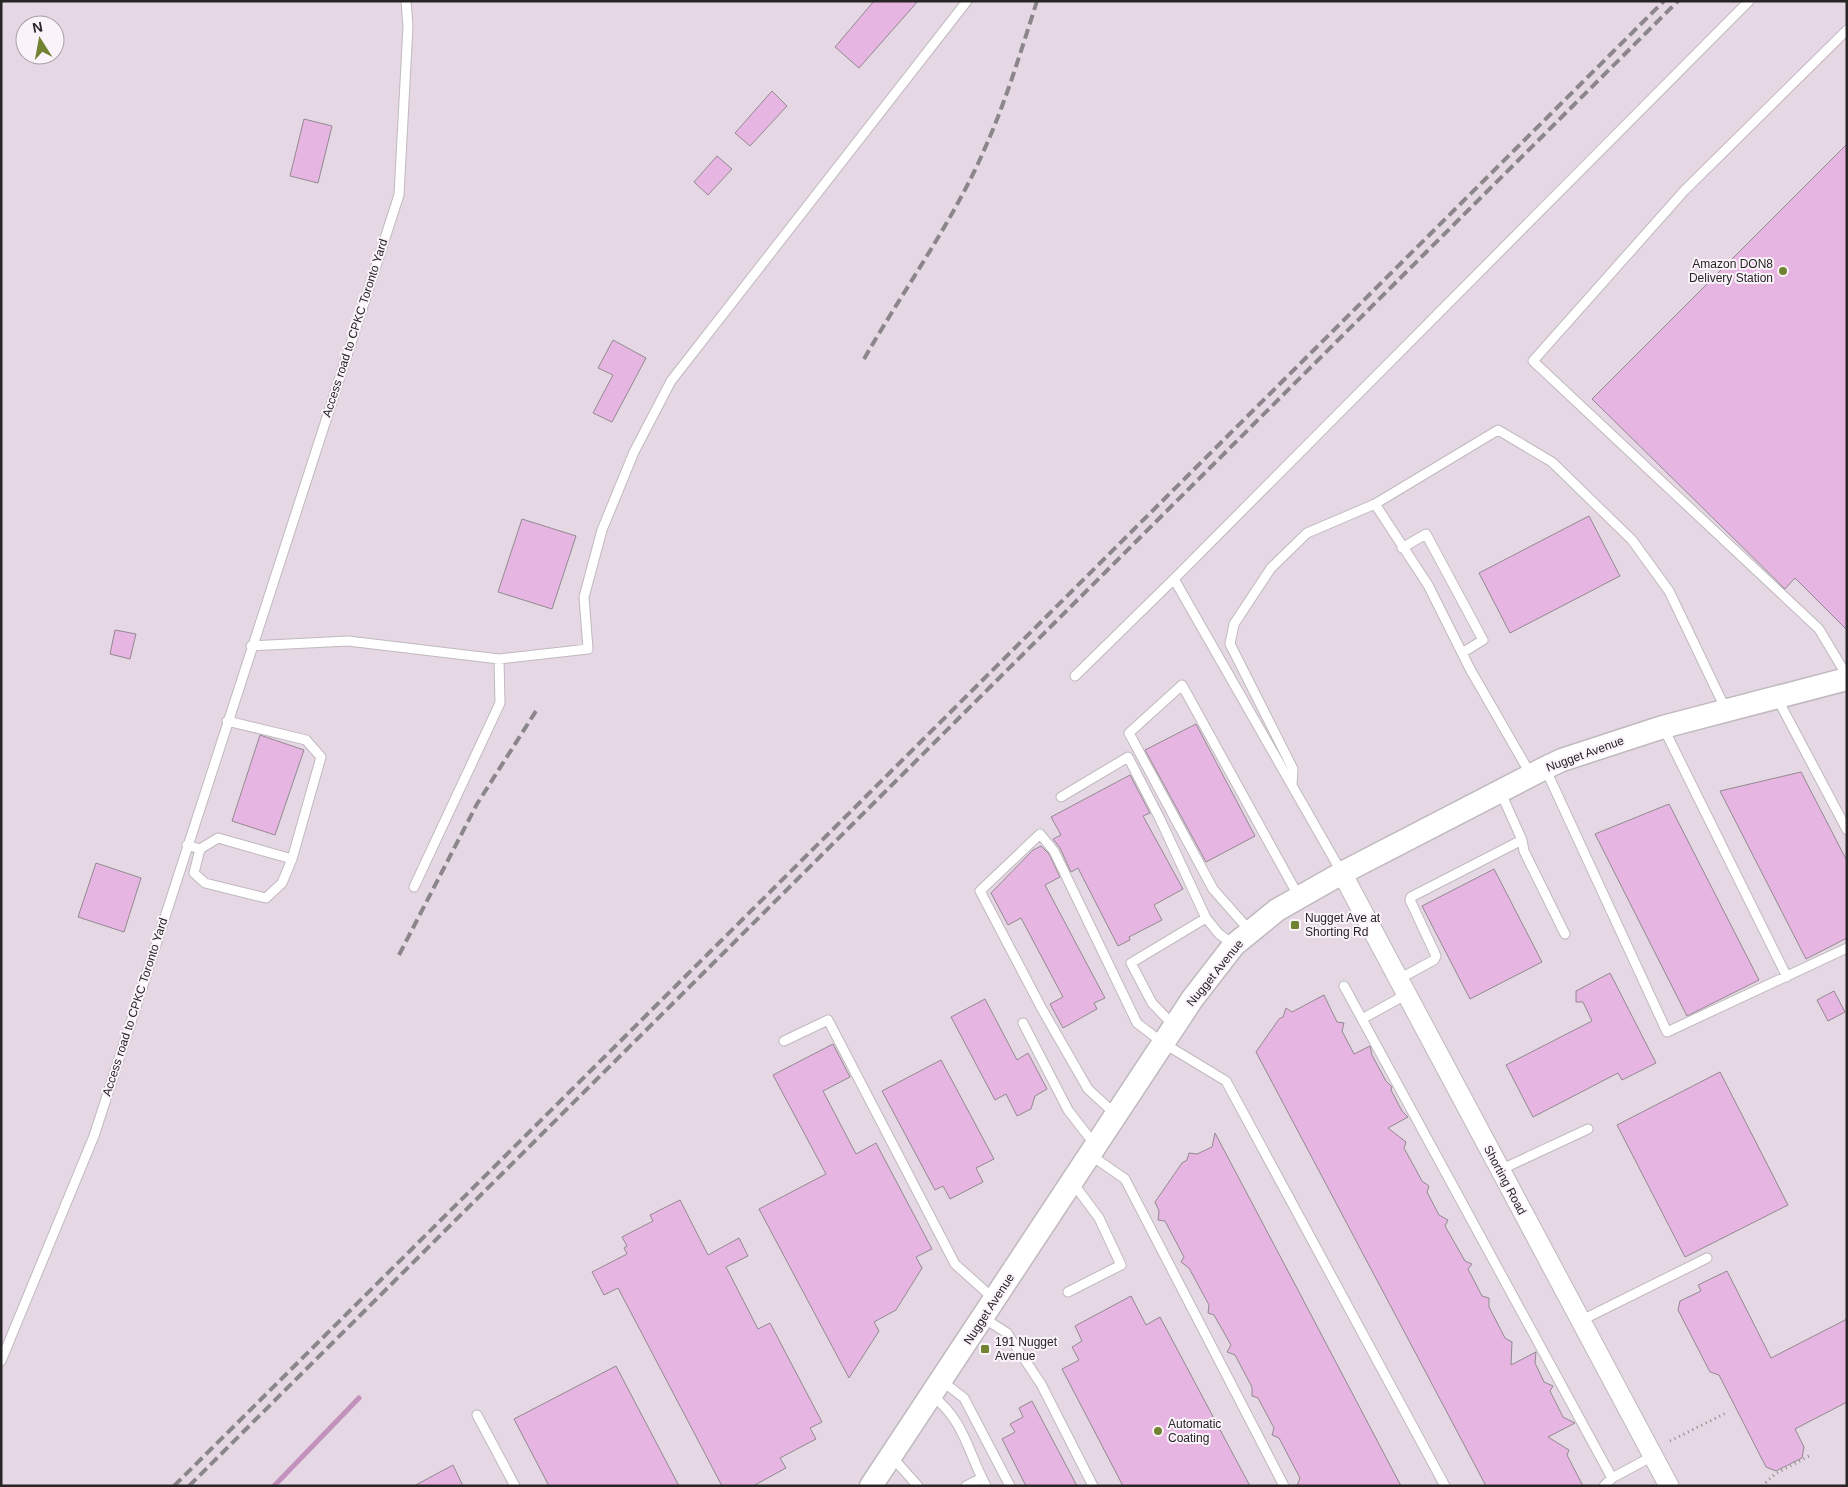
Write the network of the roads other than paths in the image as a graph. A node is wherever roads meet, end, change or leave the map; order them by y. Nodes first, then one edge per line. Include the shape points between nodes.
1 (406, 1) edge
2 (967, 1) edge
3 (1749, 1) edge
4 (1847, 30) edge
5 (1375, 504) junction
6 (1402, 548) junction
7 (1174, 579) junction
8 (251, 646) junction
9 (1462, 653) junction
10 (499, 660) junction
11 (1075, 676) dead end
12 (1847, 677) edge
13 (1777, 698) junction
14 (1726, 710) junction
15 (227, 720) junction
16 (1663, 727) junction
17 (1538, 771) junction
18 (1292, 785) junction
19 (1500, 791) junction
20 (1061, 797) dead end
21 (1847, 830) edge
22 (1522, 840) junction
23 (187, 845) junction
24 (200, 849) junction
25 (292, 859) junction
26 (1342, 873) junction
27 (414, 887) dead end
28 (1299, 897) junction
29 (1206, 918) junction
30 (1565, 934) dead end
31 (1242, 939) junction
32 (1847, 948) edge
33 (1787, 977) junction
34 (1344, 986) dead end
35 (1402, 987) junction
36 (1362, 1019) junction
37 (1023, 1023) dead end
38 (1168, 1035) junction
39 (784, 1041) dead end
40 (1115, 1114) junction
41 (1588, 1129) dead end
42 (1092, 1149) junction
43 (1500, 1170) junction
44 (1072, 1183) junction
45 (1707, 1258) dead end
46 (1068, 1292) dead end
47 (988, 1308) junction
48 (1580, 1321) junction
49 (1, 1361) edge
50 (937, 1388) junction
51 (477, 1415) dead end
52 (891, 1456) junction
53 (1652, 1456) junction
54 (1612, 1478) junction
55 (984, 1482) edge
56 (515, 1486) edge
57 (871, 1486) edge
58 (918, 1486) edge
59 (966, 1486) edge
60 (1010, 1486) edge
61 (1093, 1486) edge
62 (1284, 1486) edge
63 (1445, 1486) edge
64 (1604, 1486) edge
65 (1669, 1486) edge

1 - 8 lane, Access road to CPKC Toronto Yard via 408,26 399,195
2 - 10 lane via 671,382 634,452 602,530 584,597 588,649
3 - 7 lane
4 - 12 lane via 1684,191 1533,361 1818,629
5 - 6 lane
5 - 14 lane via 1498,430 1552,462 1632,540 1668,591
5 - 18 lane via 1307,533 1271,568 1234,624 1230,644 1293,768
6 - 9 lane via 1428,585
6 - 9 lane via 1426,534 1483,640
7 - 11 lane
7 - 18 lane
8 - 10 lane via 348,641
8 - 15 lane, Access road to CPKC Toronto Yard
9 - 17 lane
10 - 27 lane via 500,703
12 - 13 street, Nugget Avenue
13 - 14 street, Nugget Avenue
13 - 21 lane
14 - 16 street, Nugget Avenue
15 - 23 lane, Access road to CPKC Toronto Yard
15 - 25 lane via 306,740 321,757
16 - 17 street, Nugget Avenue
16 - 33 lane
17 - 19 street, Nugget Avenue
17 - 33 lane via 1667,1032
18 - 26 lane
19 - 22 lane
19 - 26 street, Nugget Avenue
20 - 29 lane via 1128,757
22 - 30 lane via 1524,851
22 - 35 lane via 1411,897 1436,956
23 - 24 lane
23 - 49 lane, Access road to CPKC Toronto Yard via 94,1136
24 - 25 lane via 218,838
24 - 25 lane via 194,873 205,883 266,898 282,883
26 - 28 street, Nugget Avenue
26 - 35 street, Shorting Road
28 - 31 street, Nugget Avenue
28 - 31 lane via 1182,685 1129,733
29 - 31 lane via 1219,934
29 - 38 lane via 1131,963
31 - 38 street, Nugget Avenue via 1193,998
32 - 33 lane
34 - 36 lane
35 - 36 lane
35 - 43 street, Shorting Road
36 - 54 lane
37 - 42 lane
38 - 40 street, Nugget Avenue
38 - 40 lane via 1137,1023 1054,850 1040,834 980,891 1088,1090
38 - 63 lane via 1226,1081
39 - 47 lane via 828,1020 955,1264
40 - 42 street, Nugget Avenue
41 - 43 lane
42 - 44 street, Nugget Avenue
42 - 62 lane via 1125,1179
43 - 48 street, Shorting Road
44 - 46 lane via 1099,1218 1121,1265
44 - 47 street, Nugget Avenue
45 - 48 lane
47 - 50 street, Nugget Avenue
47 - 61 lane via 1041,1384
48 - 53 street, Shorting Road
50 - 52 street, Nugget Avenue
50 - 55 lane via 968,1440
50 - 60 lane via 964,1398
51 - 56 lane
52 - 57 street, Nugget Avenue
52 - 58 lane
53 - 54 lane
53 - 65 street, Shorting Road
54 - 64 lane
55 - 59 lane

